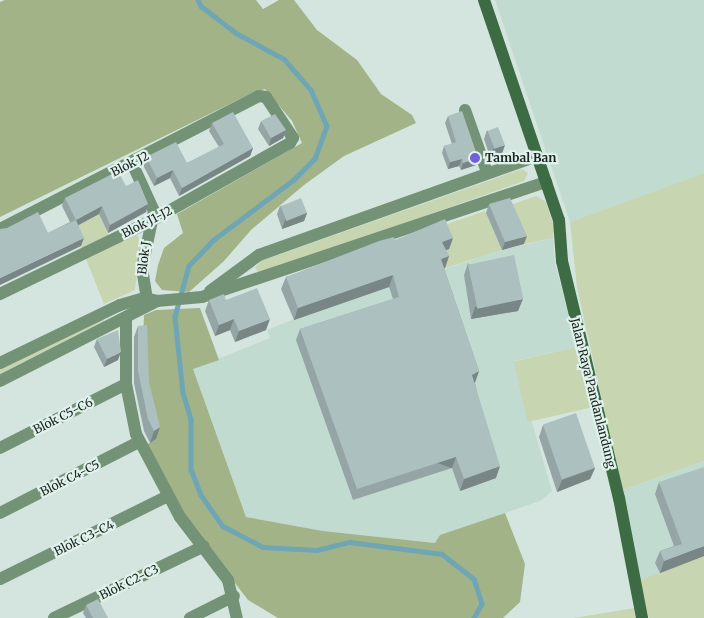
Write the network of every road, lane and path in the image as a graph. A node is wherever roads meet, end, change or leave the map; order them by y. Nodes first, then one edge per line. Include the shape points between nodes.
1 (484, 0) edge
2 (259, 96) joint
3 (465, 110) dead end
4 (538, 156) junction
5 (132, 163) junction
6 (487, 172) junction
7 (546, 182) junction
8 (151, 221) junction
9 (0, 229) edge
10 (0, 294) edge
11 (202, 298) junction
12 (153, 301) junction
13 (126, 318) junction
14 (0, 363) edge
15 (0, 381) edge
16 (126, 384) junction
17 (139, 442) junction
18 (0, 448) edge
19 (168, 496) junction
20 (0, 513) edge
21 (204, 546) junction
22 (0, 579) edge
23 (234, 596) junction
24 (54, 618) edge
25 (190, 618) edge
26 (237, 618) edge
27 (642, 618) edge

1 - 4 street, Jalan Raya Pandanlandung
2 - 5 street, Blok J2
2 - 8 street, Blok J1-J2 via 266,97 292,138 290,143
3 - 6 street
4 - 6 street
4 - 7 street, Jalan Raya Pandanlandung
5 - 8 street, Blok J via 154,211
5 - 9 street, Blok J2
6 - 11 street via 259,255
7 - 11 street
7 - 27 street, Jalan Raya Pandanlandung via 559,220 562,262 619,498
8 - 10 street, Blok J1-J2
8 - 12 street, Blok J via 142,268
11 - 12 street
12 - 13 street
12 - 14 street via 109,309
13 - 15 street
13 - 16 street
16 - 17 street
16 - 18 street, Blok C5-C6
17 - 19 street
17 - 20 street, Blok C4-C5
19 - 21 street
19 - 22 street, Blok C3-C4
21 - 23 street via 228,580
21 - 24 street, Blok C2-C3
23 - 25 street
23 - 26 street

